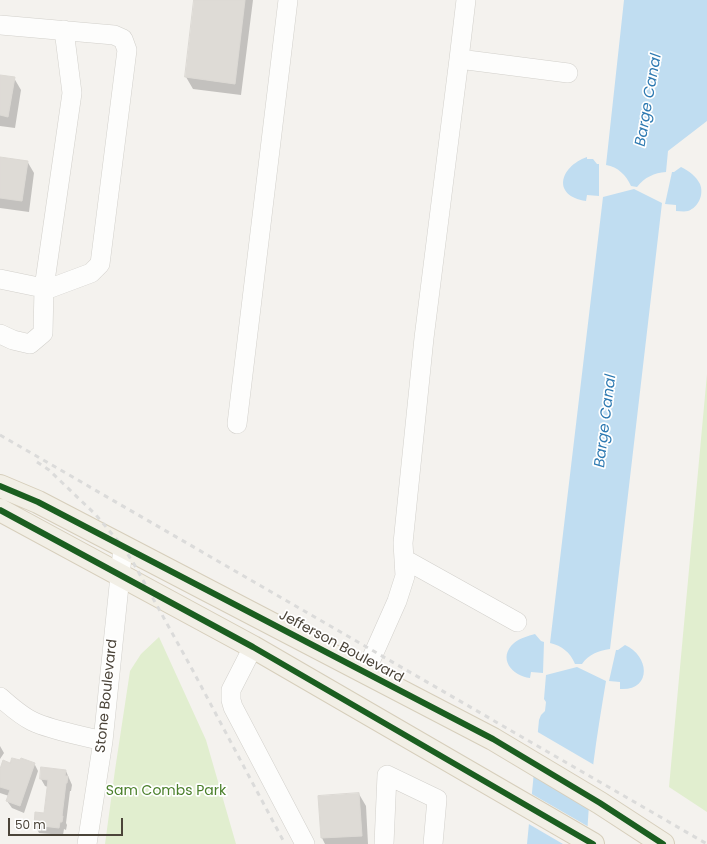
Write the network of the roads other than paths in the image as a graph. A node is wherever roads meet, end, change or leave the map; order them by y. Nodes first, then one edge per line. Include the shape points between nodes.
1 (288, 0) edge
2 (466, 0) edge
3 (0, 24) edge
4 (64, 30) junction
5 (459, 59) junction
6 (568, 73) dead end
7 (0, 278) edge
8 (44, 288) junction
9 (0, 334) edge
10 (237, 424) dead end
11 (0, 486) edge
12 (0, 510) edge
13 (123, 547) junction
14 (404, 559) junction
15 (120, 575) junction
16 (517, 622) dead end
17 (253, 647) junction
18 (365, 673) junction
19 (0, 697) edge
20 (103, 741) junction
21 (87, 844) edge
22 (305, 844) edge
23 (384, 844) edge
24 (432, 844) edge
25 (594, 844) edge
26 (663, 844) edge

1 - 10 street
2 - 5 street
3 - 4 street
4 - 8 street via 72,92
4 - 8 street via 114,35 123,39 127,50 100,264 91,273 48,289
5 - 6 street
5 - 14 street via 424,338 403,543
7 - 8 street
8 - 9 street via 43,333 30,344
11 - 13 main road, Jefferson Boulevard via 38,502
12 - 15 main road
13 - 15 street, Stone Boulevard
13 - 18 main road, Jefferson Boulevard
14 - 16 street
14 - 18 street via 405,576 397,601
15 - 17 main road
15 - 20 street, Stone Boulevard
17 - 22 street via 231,690 231,700
17 - 25 main road
18 - 26 main road, Jefferson Boulevard via 493,739
19 - 20 street via 32,721
20 - 21 street, Stone Boulevard
23 - 24 street via 387,775 437,800

